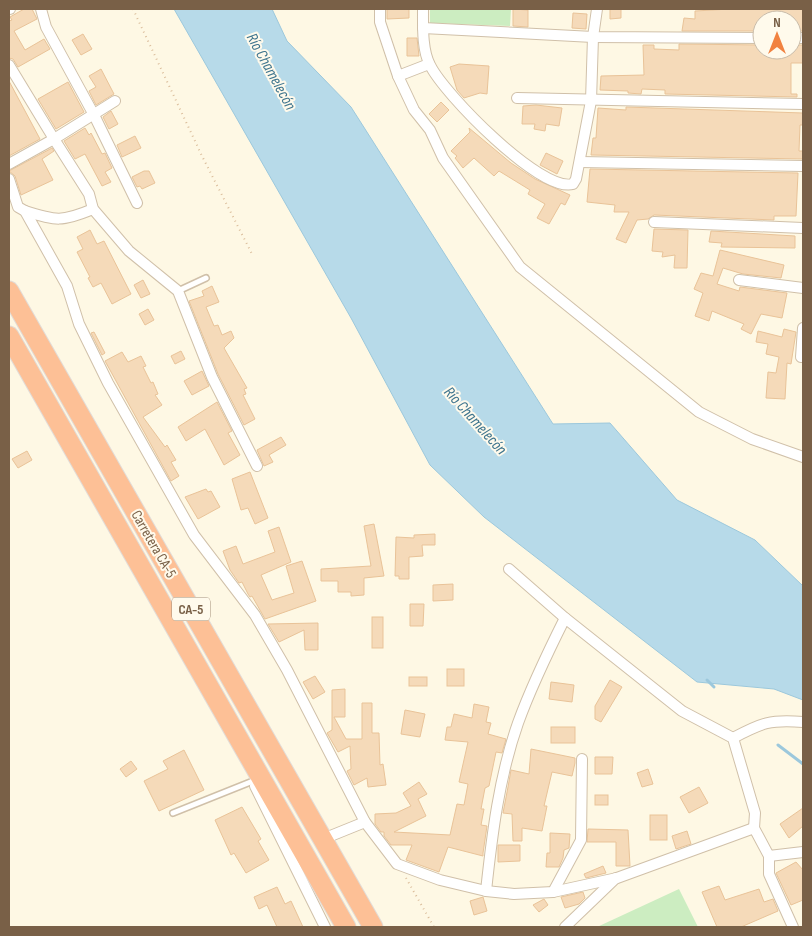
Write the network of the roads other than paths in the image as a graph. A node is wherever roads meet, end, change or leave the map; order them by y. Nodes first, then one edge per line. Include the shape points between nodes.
1 (41, 9) edge
2 (380, 9) edge
3 (423, 9) edge
4 (597, 9) edge
5 (423, 28) junction
6 (593, 36) junction
7 (752, 38) edge
8 (429, 64) junction
9 (9, 65) edge
10 (398, 76) junction
11 (517, 98) dead end
12 (116, 101) dead end
13 (591, 101) junction
14 (803, 104) edge
15 (94, 115) junction
16 (54, 139) junction
17 (580, 162) junction
18 (9, 164) edge
19 (803, 166) edge
20 (9, 179) edge
21 (12, 203) edge
22 (137, 203) dead end
23 (93, 209) junction
24 (25, 211) junction
25 (654, 222) dead end
26 (803, 228) edge
27 (206, 278) dead end
28 (739, 280) dead end
29 (803, 288) edge
30 (9, 291) edge
31 (178, 291) junction
32 (803, 328) edge
33 (9, 336) edge
34 (803, 357) edge
35 (803, 458) edge
36 (257, 466) dead end
37 (509, 570) dead end
38 (565, 618) junction
39 (803, 722) edge
40 (228, 723) junction
41 (733, 738) junction
42 (582, 759) dead end
43 (253, 781) junction
44 (173, 813) dead end
45 (365, 822) junction
46 (754, 828) junction
47 (323, 839) junction
48 (803, 852) edge
49 (769, 856) junction
50 (617, 878) junction
51 (486, 891) junction
52 (553, 892) junction
53 (325, 927) edge
54 (346, 927) edge
55 (373, 927) edge
56 (565, 927) edge
57 (793, 927) edge

1 - 15 street via 46,27
2 - 10 street via 380,22
3 - 5 street
4 - 6 street
5 - 6 street
5 - 8 street
6 - 7 street
6 - 13 street
8 - 10 street
8 - 17 street via 455,101 523,163 554,181 568,185 576,179
9 - 16 street
10 - 35 street via 443,158 520,267 699,412 752,439
11 - 13 street
12 - 15 street
13 - 14 street
13 - 17 street
15 - 16 street
15 - 22 street
16 - 18 street
16 - 23 street via 89,194
17 - 19 street
20 - 21 street
21 - 24 street
23 - 24 street via 53,220
23 - 31 street via 129,251
24 - 45 street via 67,286 79,324 108,383 194,535 250,608 287,670
25 - 26 street
27 - 31 lane
28 - 29 street
30 - 47 highway, Carretera CA-5 / CA-5
31 - 36 street via 212,377
32 - 34 street
33 - 40 highway, Carretera CA-5 / CA-5
37 - 38 street
38 - 41 street via 682,711
38 - 51 street via 518,723 494,819
39 - 41 street via 780,720 760,724
40 - 43 street
40 - 54 highway, Carretera CA-5 / CA-5
41 - 46 street via 755,814
42 - 52 street via 581,840
43 - 44 lane
43 - 53 street
45 - 47 street
45 - 51 street via 397,864 440,880
46 - 49 street
46 - 50 street
47 - 55 highway, Carretera CA-5 / CA-5
48 - 49 street
49 - 57 street via 769,874
50 - 52 street
50 - 56 street
51 - 52 street via 514,894

